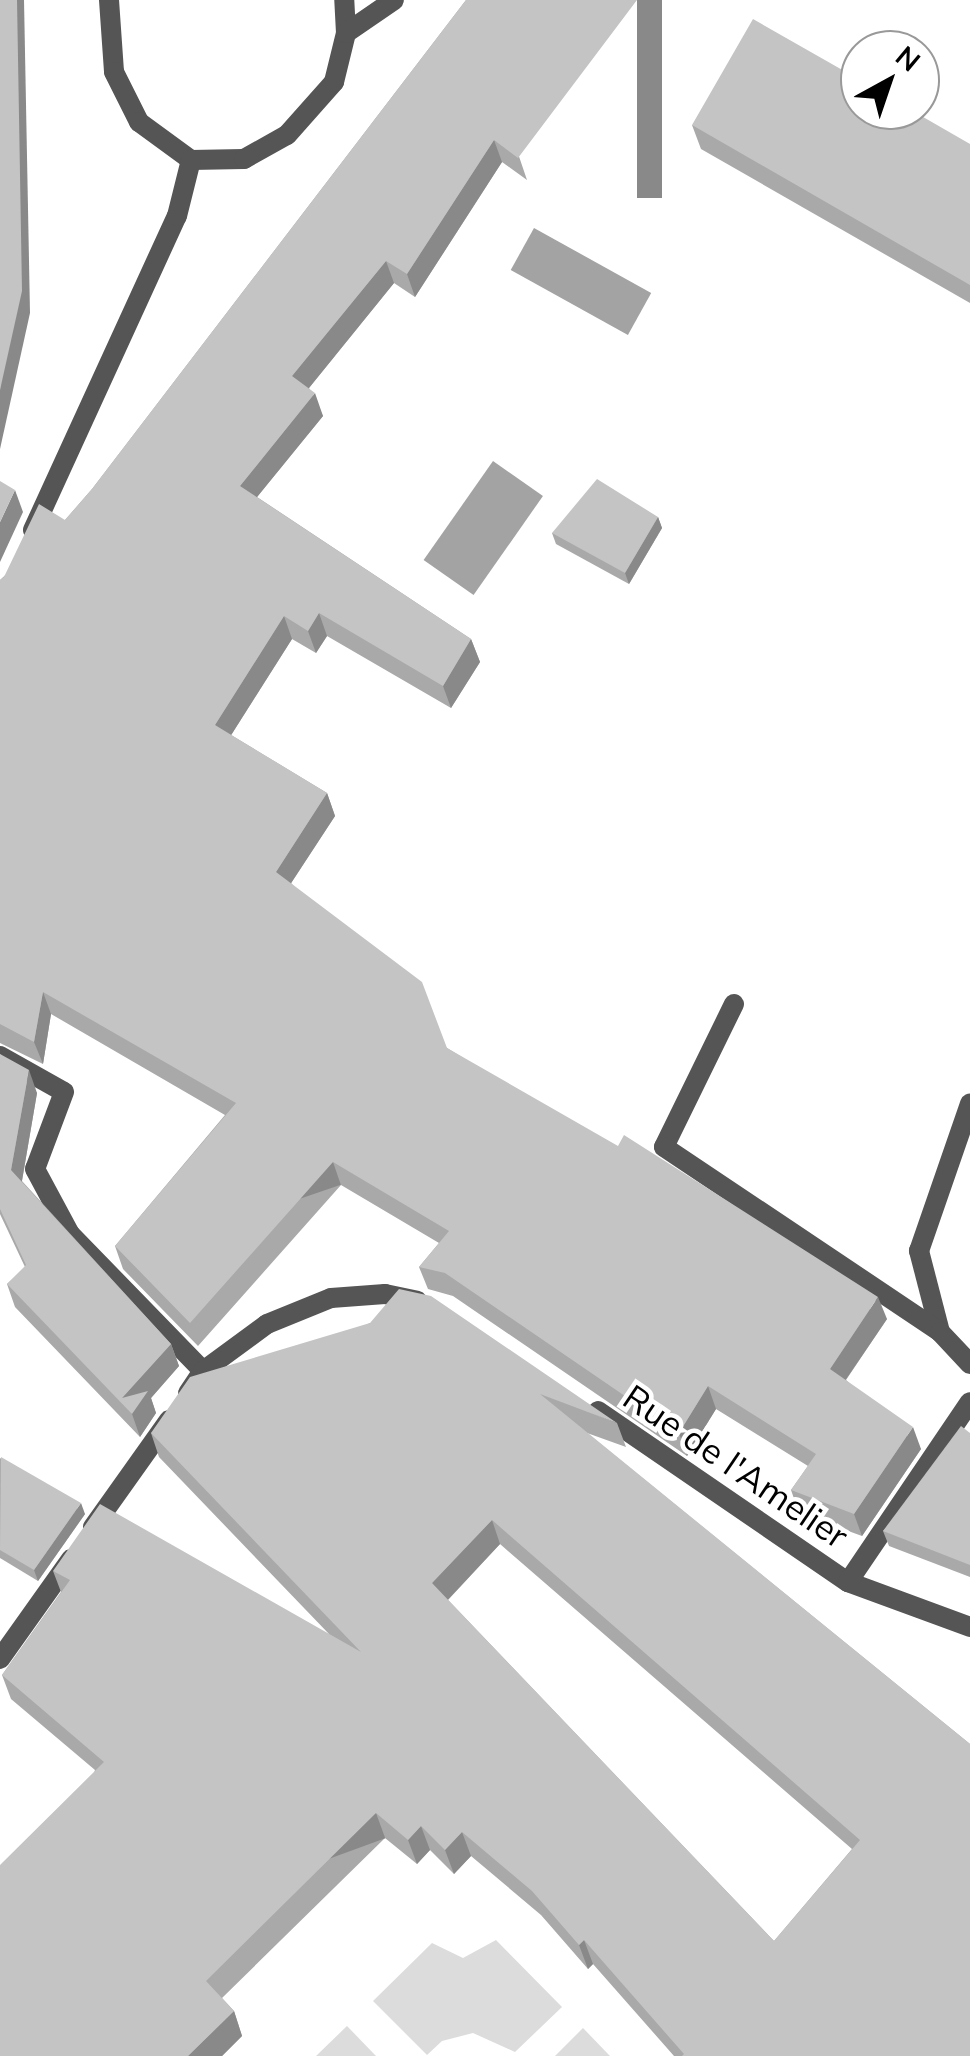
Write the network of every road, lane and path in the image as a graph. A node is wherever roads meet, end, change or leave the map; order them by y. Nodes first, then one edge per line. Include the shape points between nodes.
1 (109, 0) edge
2 (344, 0) edge
3 (394, 0) edge
4 (346, 33) junction
5 (191, 160) junction
6 (22, 551) edge
7 (734, 1004) dead end
8 (0, 1056) edge
9 (970, 1104) edge
10 (444, 1307) edge
11 (940, 1332) junction
12 (970, 1364) edge
13 (204, 1371) junction
14 (574, 1395) edge
15 (970, 1402) edge
16 (848, 1582) junction
17 (970, 1627) edge
18 (0, 1660) edge

1 - 5 street via 114,72 122,89 139,122
2 - 4 street
3 - 4 street
4 - 5 street via 334,82 287,135 244,159
5 - 6 street via 177,216
7 - 11 street via 664,1147
8 - 13 street via 64,1092 35,1170 70,1234
9 - 11 street via 918,1251
10 - 13 street via 385,1294 331,1298 267,1324
11 - 12 street
13 - 18 street
14 - 16 street, Rue de l'Amelier
15 - 16 street
16 - 17 street, Rue de l'Amelier

